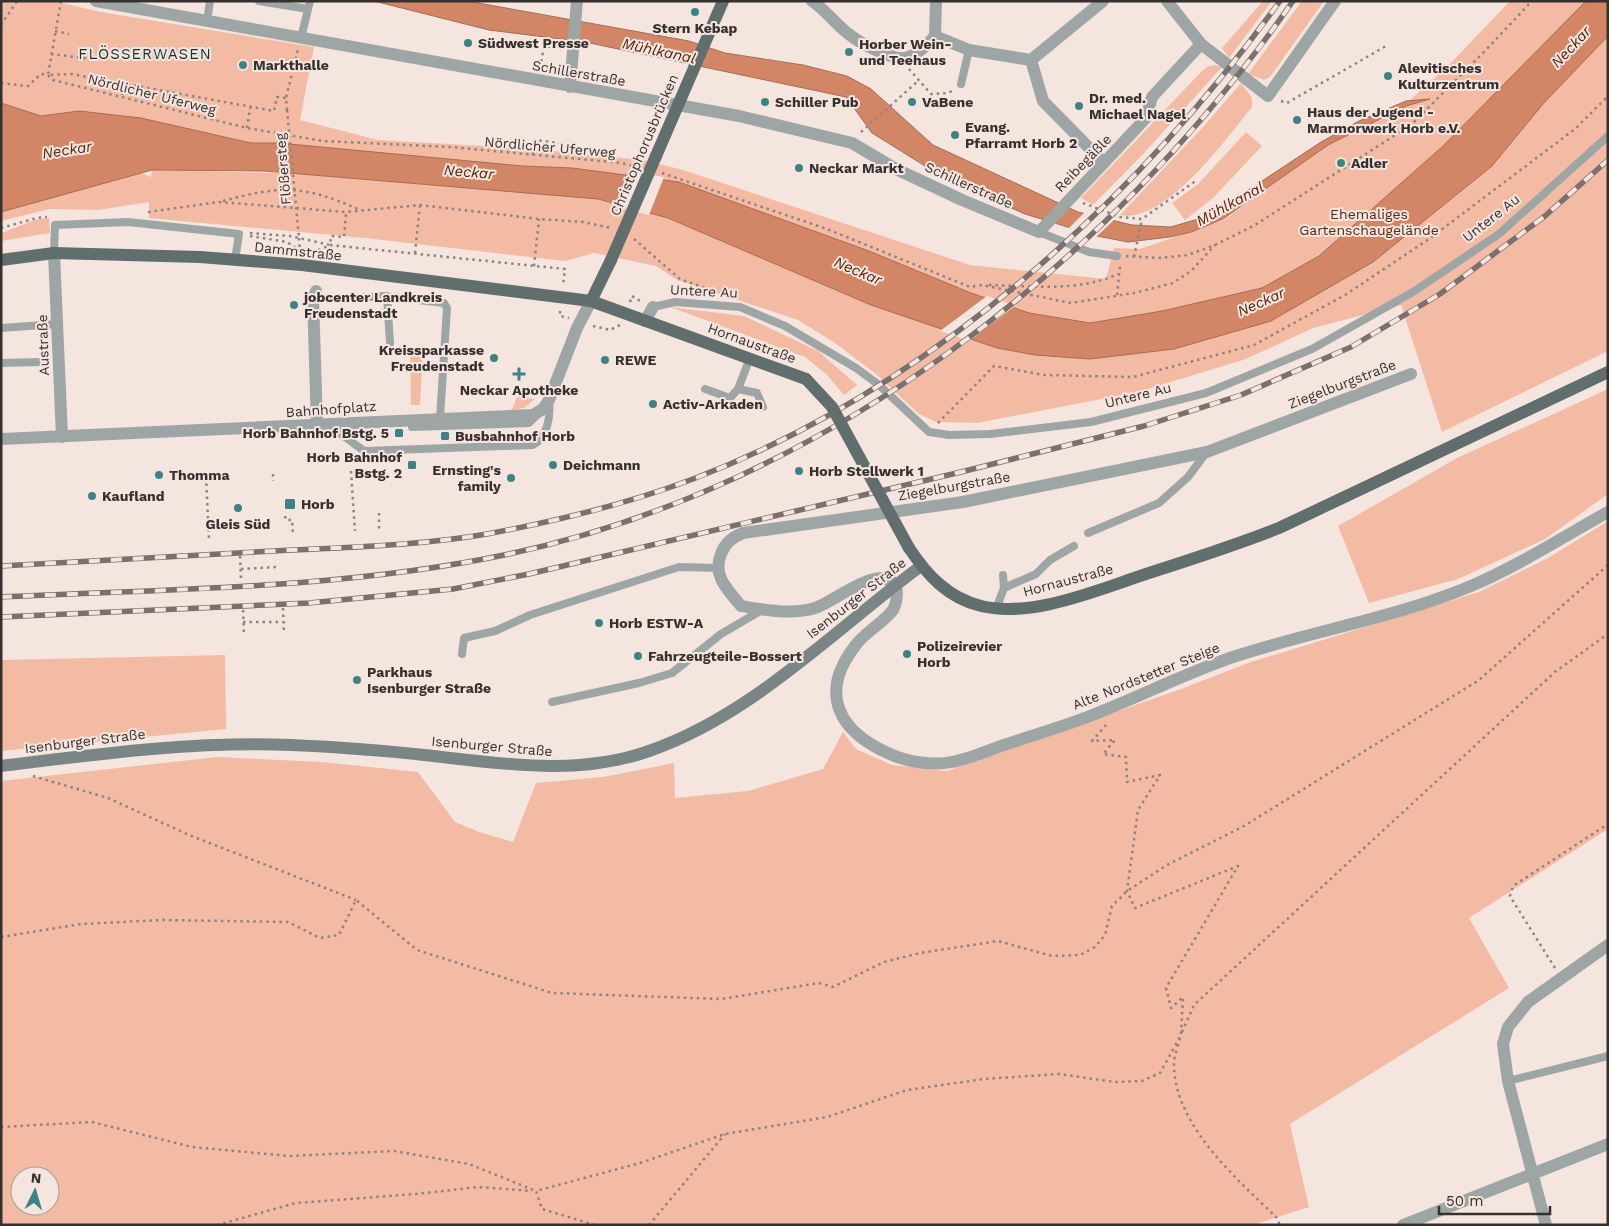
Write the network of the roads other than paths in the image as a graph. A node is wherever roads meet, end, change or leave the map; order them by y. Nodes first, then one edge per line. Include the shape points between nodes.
1 (96, 1) edge
2 (210, 1) edge
3 (259, 1) edge
4 (723, 1) edge
5 (812, 1) edge
6 (936, 1) edge
7 (1104, 1) edge
8 (1167, 1) edge
9 (1335, 1) edge
10 (309, 5) edge
11 (577, 7) edge
12 (207, 21) junction
13 (936, 36) junction
14 (301, 38) junction
15 (1201, 44) junction
16 (969, 50) junction
17 (1031, 60) junction
18 (961, 84) road end
19 (570, 87) junction
20 (677, 105) junction
21 (1608, 136) edge
22 (1104, 163) junction
23 (1043, 227) junction
24 (54, 253) junction
25 (1120, 256) road end
26 (1, 260) edge
27 (235, 260) junction
28 (315, 295) joint
29 (388, 296) junction
30 (591, 301) junction
31 (653, 307) joint
32 (645, 321) junction
33 (57, 324) junction
34 (1, 328) edge
35 (390, 343) dead end
36 (750, 358) junction
37 (42, 362) dead end
38 (1, 363) edge
39 (1608, 372) edge
40 (1411, 374) dead end
41 (738, 389) junction
42 (705, 390) dead end
43 (549, 400) junction
44 (764, 408) dead end
45 (540, 412) junction
46 (440, 418) junction
47 (363, 422) junction
48 (323, 425) junction
49 (62, 437) junction
50 (1, 439) edge
51 (1207, 452) junction
52 (1608, 512) edge
53 (1088, 532) dead end
54 (1074, 546) dead end
55 (921, 566) junction
56 (717, 568) junction
57 (1003, 575) dead end
58 (895, 585) junction
59 (1004, 588) junction
60 (996, 608) junction
61 (762, 610) junction
62 (462, 654) dead end
63 (552, 702) dead end
64 (1, 766) edge
65 (1608, 944) edge
66 (1608, 1056) edge
67 (1508, 1081) junction
68 (1608, 1144) edge
69 (1533, 1173) junction
70 (1403, 1225) edge
71 (1546, 1225) edge

1 - 12 street, Schillerstraße
2 - 12 lane
3 - 10 lane
4 - 20 main road, Christophorusbrücken
5 - 13 street via 826,10 850,36 894,58 905,58
6 - 13 street
7 - 17 street
8 - 15 street
9 - 15 street via 1268,96
10 - 14 lane
11 - 19 street
12 - 14 street, Schillerstraße
13 - 16 street
14 - 19 street, Schillerstraße
15 - 22 street, Reibegäßle via 1152,97 1146,118
16 - 17 street
16 - 18 lane
17 - 22 street via 1043,101
19 - 20 street, Schillerstraße
20 - 23 street, Schillerstraße via 852,143 896,169 962,200 1016,223
20 - 30 main road, Christophorusbrücken, bridge
21 - 31 lane, Untere Au via 1499,234 1413,292 1304,352 1206,393 1091,422 990,434 929,432 856,368 785,326 740,307 675,302
22 - 23 street, Reibegäßle
23 - 25 lane via 1089,252
24 - 26 main road, Dammstraße
24 - 27 main road, Dammstraße via 126,253
24 - 27 lane via 55,225 128,222 238,234
24 - 33 street, Austraße
27 - 30 main road, Dammstraße via 302,265
28 - 29 lane via 344,299
28 - 48 street
29 - 35 lane
29 - 46 lane via 440,302 447,308
30 - 32 main road, Hornaustraße
30 - 43 street
31 - 32 street, Untere Au
32 - 36 main road, Hornaustraße
33 - 34 lane
33 - 49 street, Austraße
36 - 41 lane
36 - 55 main road, Hornaustraße, bridge via 806,379 832,407
37 - 38 lane
39 - 60 main road, Hornaustraße via 1279,528 1094,591 1033,607
40 - 51 street, Ziegelburgstraße
41 - 42 lane via 730,398
41 - 44 lane via 757,394
43 - 45 street
43 - 48 lane via 551,413 546,429 540,442 533,445 364,451
45 - 46 street, Bahnhofplatz
45 - 47 lane via 529,423 387,427
46 - 47 street, Bahnhofplatz
47 - 48 street, Bahnhofplatz
48 - 49 street, Bahnhofplatz
49 - 50 street, Bahnhofplatz
51 - 53 lane via 1188,477 1159,503
51 - 56 street, Ziegelburgstraße via 963,502 756,530 730,540 723,548
52 - 58 street, Alte Nordstetter Steige via 1470,587 1381,616 1230,658 1091,716 951,762 922,762 892,755 865,741 845,722 837,703 836,683 844,664 856,644 894,608
54 - 59 lane via 1050,560 1036,574
55 - 58 street, Isenburger Straße
55 - 60 main road, Hornaustraße via 954,596
56 - 61 street via 722,582 741,606
56 - 62 lane via 679,567 530,615 495,631 464,638
57 - 59 lane
58 - 61 street via 888,579 875,578 814,609
58 - 64 street, Isenburger Straße via 833,636 715,723 669,744 624,759 579,766 534,766 346,748 241,744 164,747
59 - 60 lane
61 - 63 lane via 721,634 672,672
65 - 67 street via 1528,1002 1508,1027 1503,1044
66 - 67 lane
67 - 69 street
68 - 69 street
69 - 70 street
69 - 71 street

